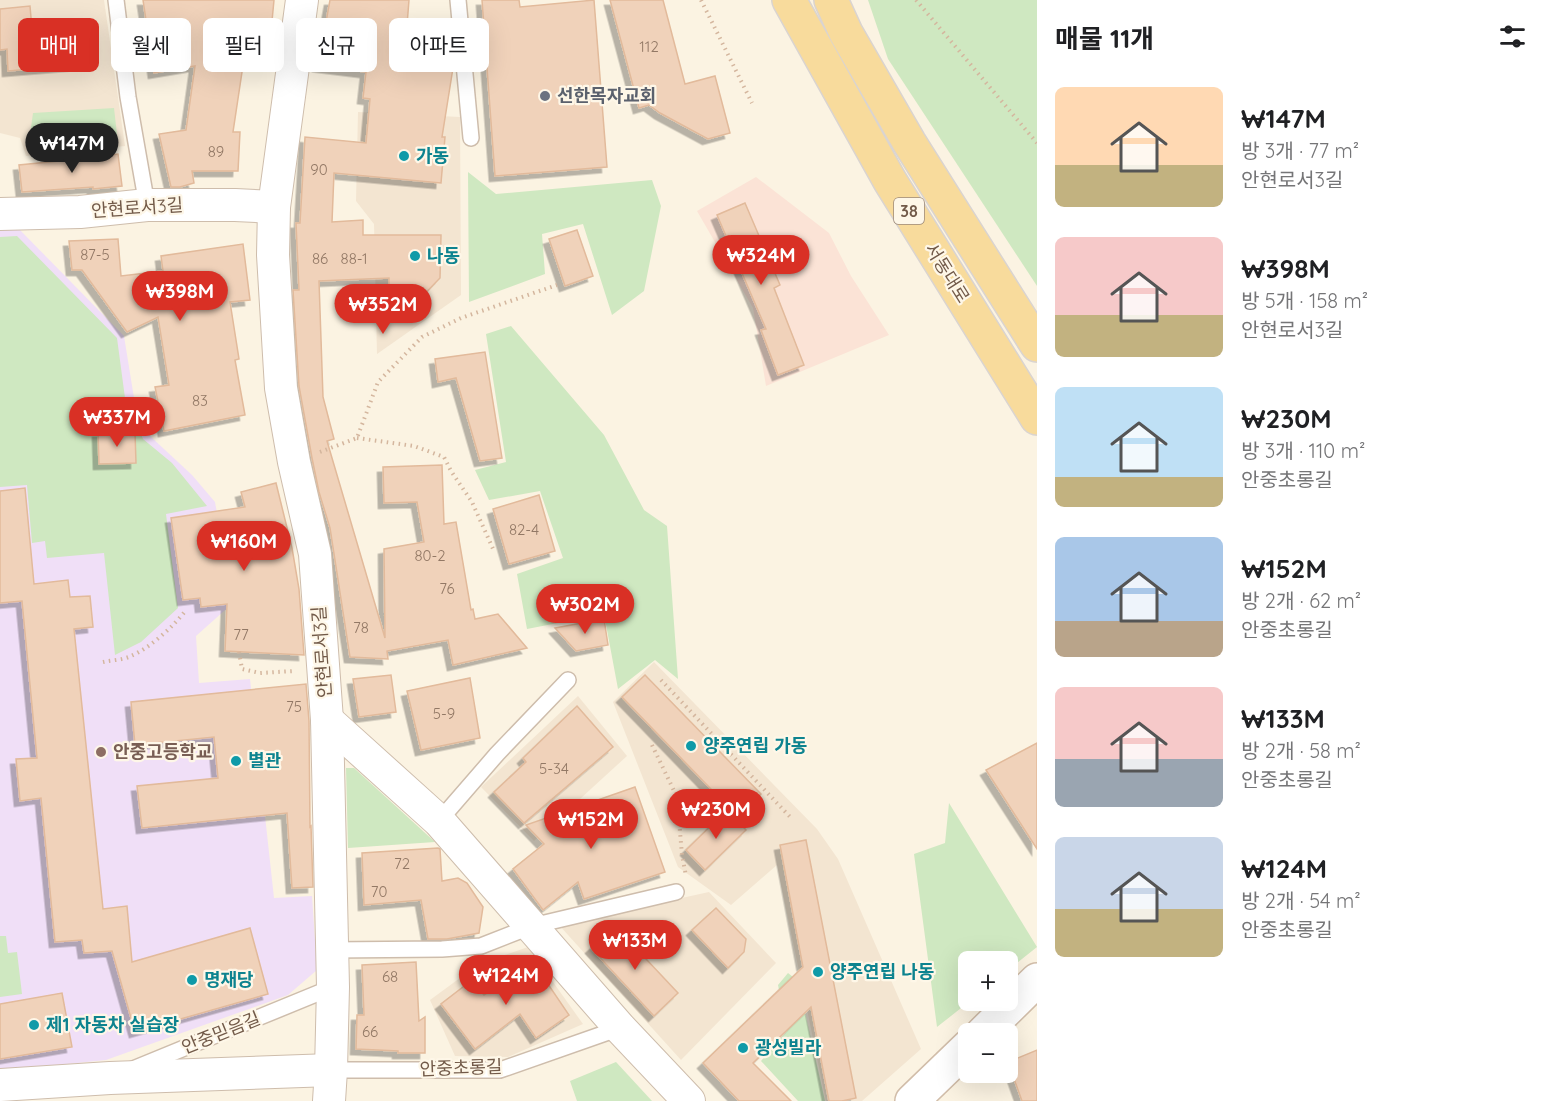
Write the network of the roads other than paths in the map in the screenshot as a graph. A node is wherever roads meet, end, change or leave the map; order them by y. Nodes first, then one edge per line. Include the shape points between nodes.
1 (116, 0) edge
2 (302, 0) edge
3 (458, 0) edge
4 (789, 0) edge
5 (831, 0) edge
6 (471, 138) dead end
7 (147, 205) junction
8 (274, 207) junction
9 (0, 214) edge
10 (1037, 345) edge
11 (1037, 418) edge
12 (568, 680) dead end
13 (327, 720) junction
14 (439, 821) junction
15 (676, 892) dead end
16 (532, 926) junction
17 (331, 950) junction
18 (1037, 981) edge
19 (333, 987) junction
20 (993, 1023) edge
21 (621, 1028) junction
22 (958, 1057) edge
23 (331, 1070) junction
24 (110, 1078) junction
25 (0, 1085) edge
26 (329, 1101) edge
27 (689, 1101) edge
28 (912, 1101) edge

1 - 7 lane
2 - 8 street, 안현로서3길
3 - 6 lane
4 - 11 main road, 서동대로 / 38 via 890,181
5 - 10 main road, 서동대로 / 38 via 909,142
7 - 8 street, 안현로서3길
7 - 9 street, 안현로서3길
8 - 13 street, 안현로서3길 via 280,388 315,554
12 - 14 lane
13 - 14 street
13 - 17 street, 안현로서3길
14 - 16 street
15 - 16 lane
16 - 17 lane via 481,946
16 - 21 street
17 - 19 street, 안현로서3길
18 - 20 street
19 - 23 street, 안현로서3길
19 - 24 lane, 안중믿음길
21 - 23 lane, 안중초롱길 via 500,1070
21 - 27 street
22 - 28 street
23 - 24 street, 안중믿음길
23 - 26 street, 안현로서3길
24 - 25 street, 안중믿음길

